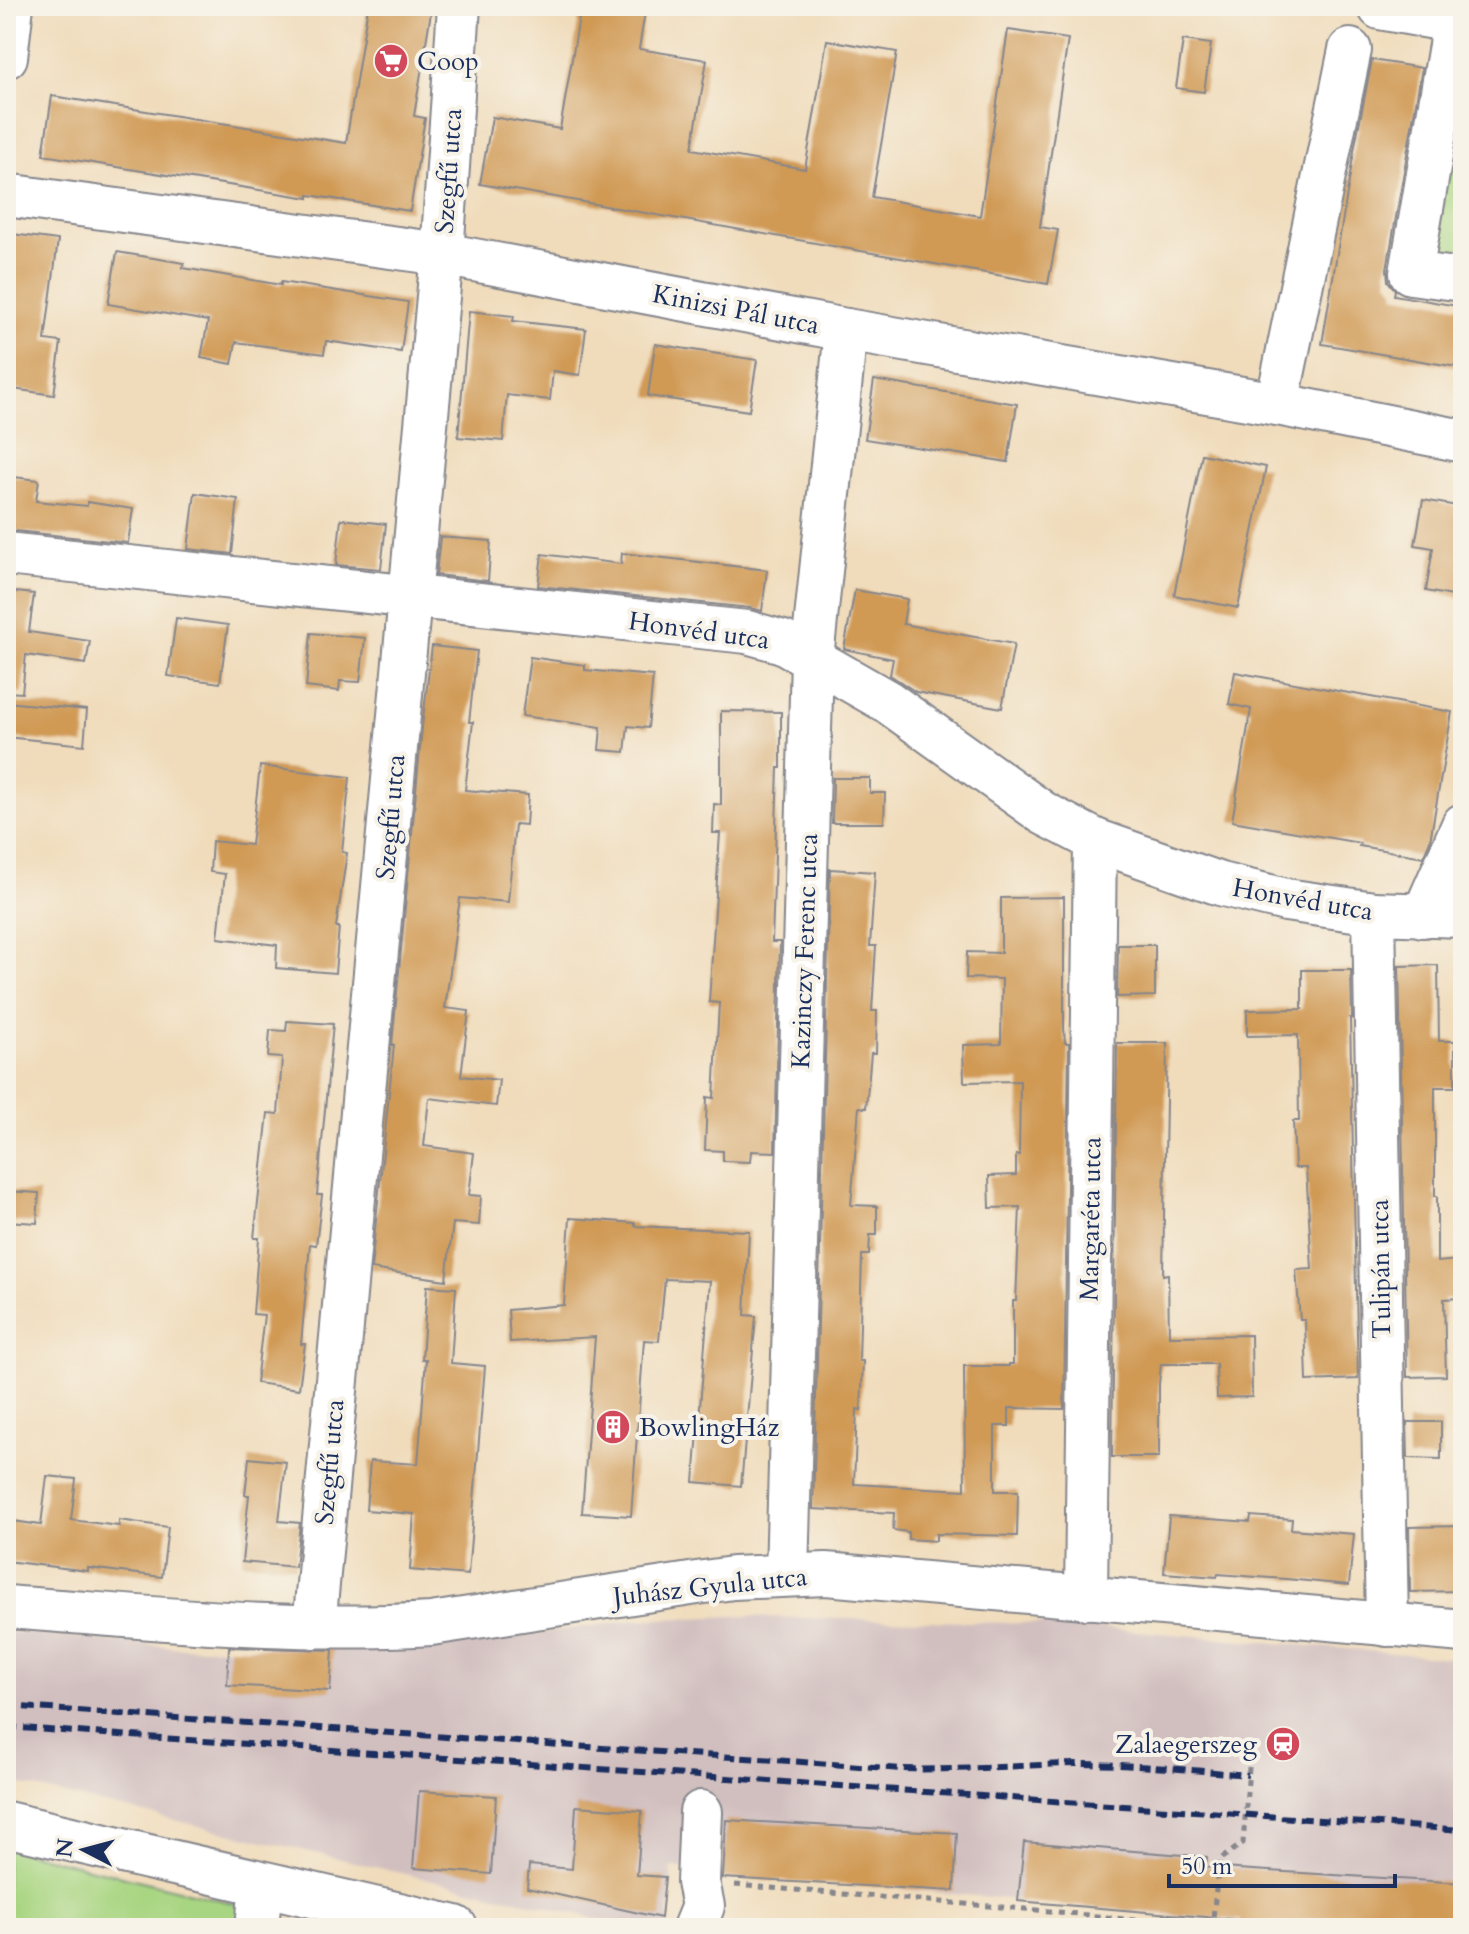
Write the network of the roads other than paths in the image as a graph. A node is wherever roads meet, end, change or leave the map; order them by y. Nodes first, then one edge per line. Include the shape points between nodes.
1 (12, 6) edge
2 (459, 6) edge
3 (1380, 8) edge
4 (1459, 22) edge
5 (1350, 50) dead end
6 (6, 57) edge
7 (6, 195) edge
8 (442, 254) junction
9 (1463, 280) edge
10 (846, 330) junction
11 (1277, 404) junction
12 (1463, 441) edge
13 (6, 554) edge
14 (411, 597) junction
15 (812, 658) junction
16 (1463, 825) edge
17 (1095, 840) junction
18 (1374, 913) junction
19 (1443, 916) edge
20 (787, 1575) junction
21 (1086, 1598) junction
22 (6, 1607) edge
23 (1387, 1625) junction
24 (314, 1627) junction
25 (1463, 1631) edge
26 (701, 1812) dead end
27 (6, 1824) edge
28 (261, 1884) junction
29 (257, 1928) edge
30 (455, 1928) edge
31 (694, 1928) edge

1 - 6 street
2 - 8 street, Szegfű utca
3 - 4 street
4 - 9 street via 1411,273
5 - 11 street
7 - 8 street, Kinizsi Pál utca
8 - 10 street, Kinizsi Pál utca
8 - 14 street, Szegfű utca
10 - 11 street, Kinizsi Pál utca
10 - 15 street, Kazinczy Ferenc utca
11 - 12 street, Kinizsi Pál utca
13 - 14 street, Honvéd utca
14 - 15 street, Honvéd utca via 747,632 783,642
14 - 24 street, Szegfű utca
15 - 17 street, Honvéd utca via 888,702 1043,813
15 - 20 street, Kazinczy Ferenc utca
16 - 19 street, Honvéd utca
17 - 18 street, Honvéd utca via 1220,884
17 - 21 street, Margaréta utca
18 - 19 street, Honvéd utca
18 - 23 street, Tulipán utca
20 - 21 street, Juhász Gyula utca via 840,1575
20 - 24 street, Juhász Gyula utca via 733,1578 431,1624
21 - 23 street, Juhász Gyula utca
22 - 24 street, Juhász Gyula utca
23 - 25 street, Juhász Gyula utca
26 - 31 street via 698,1882 703,1906
27 - 28 main road
28 - 29 street
28 - 30 main road

